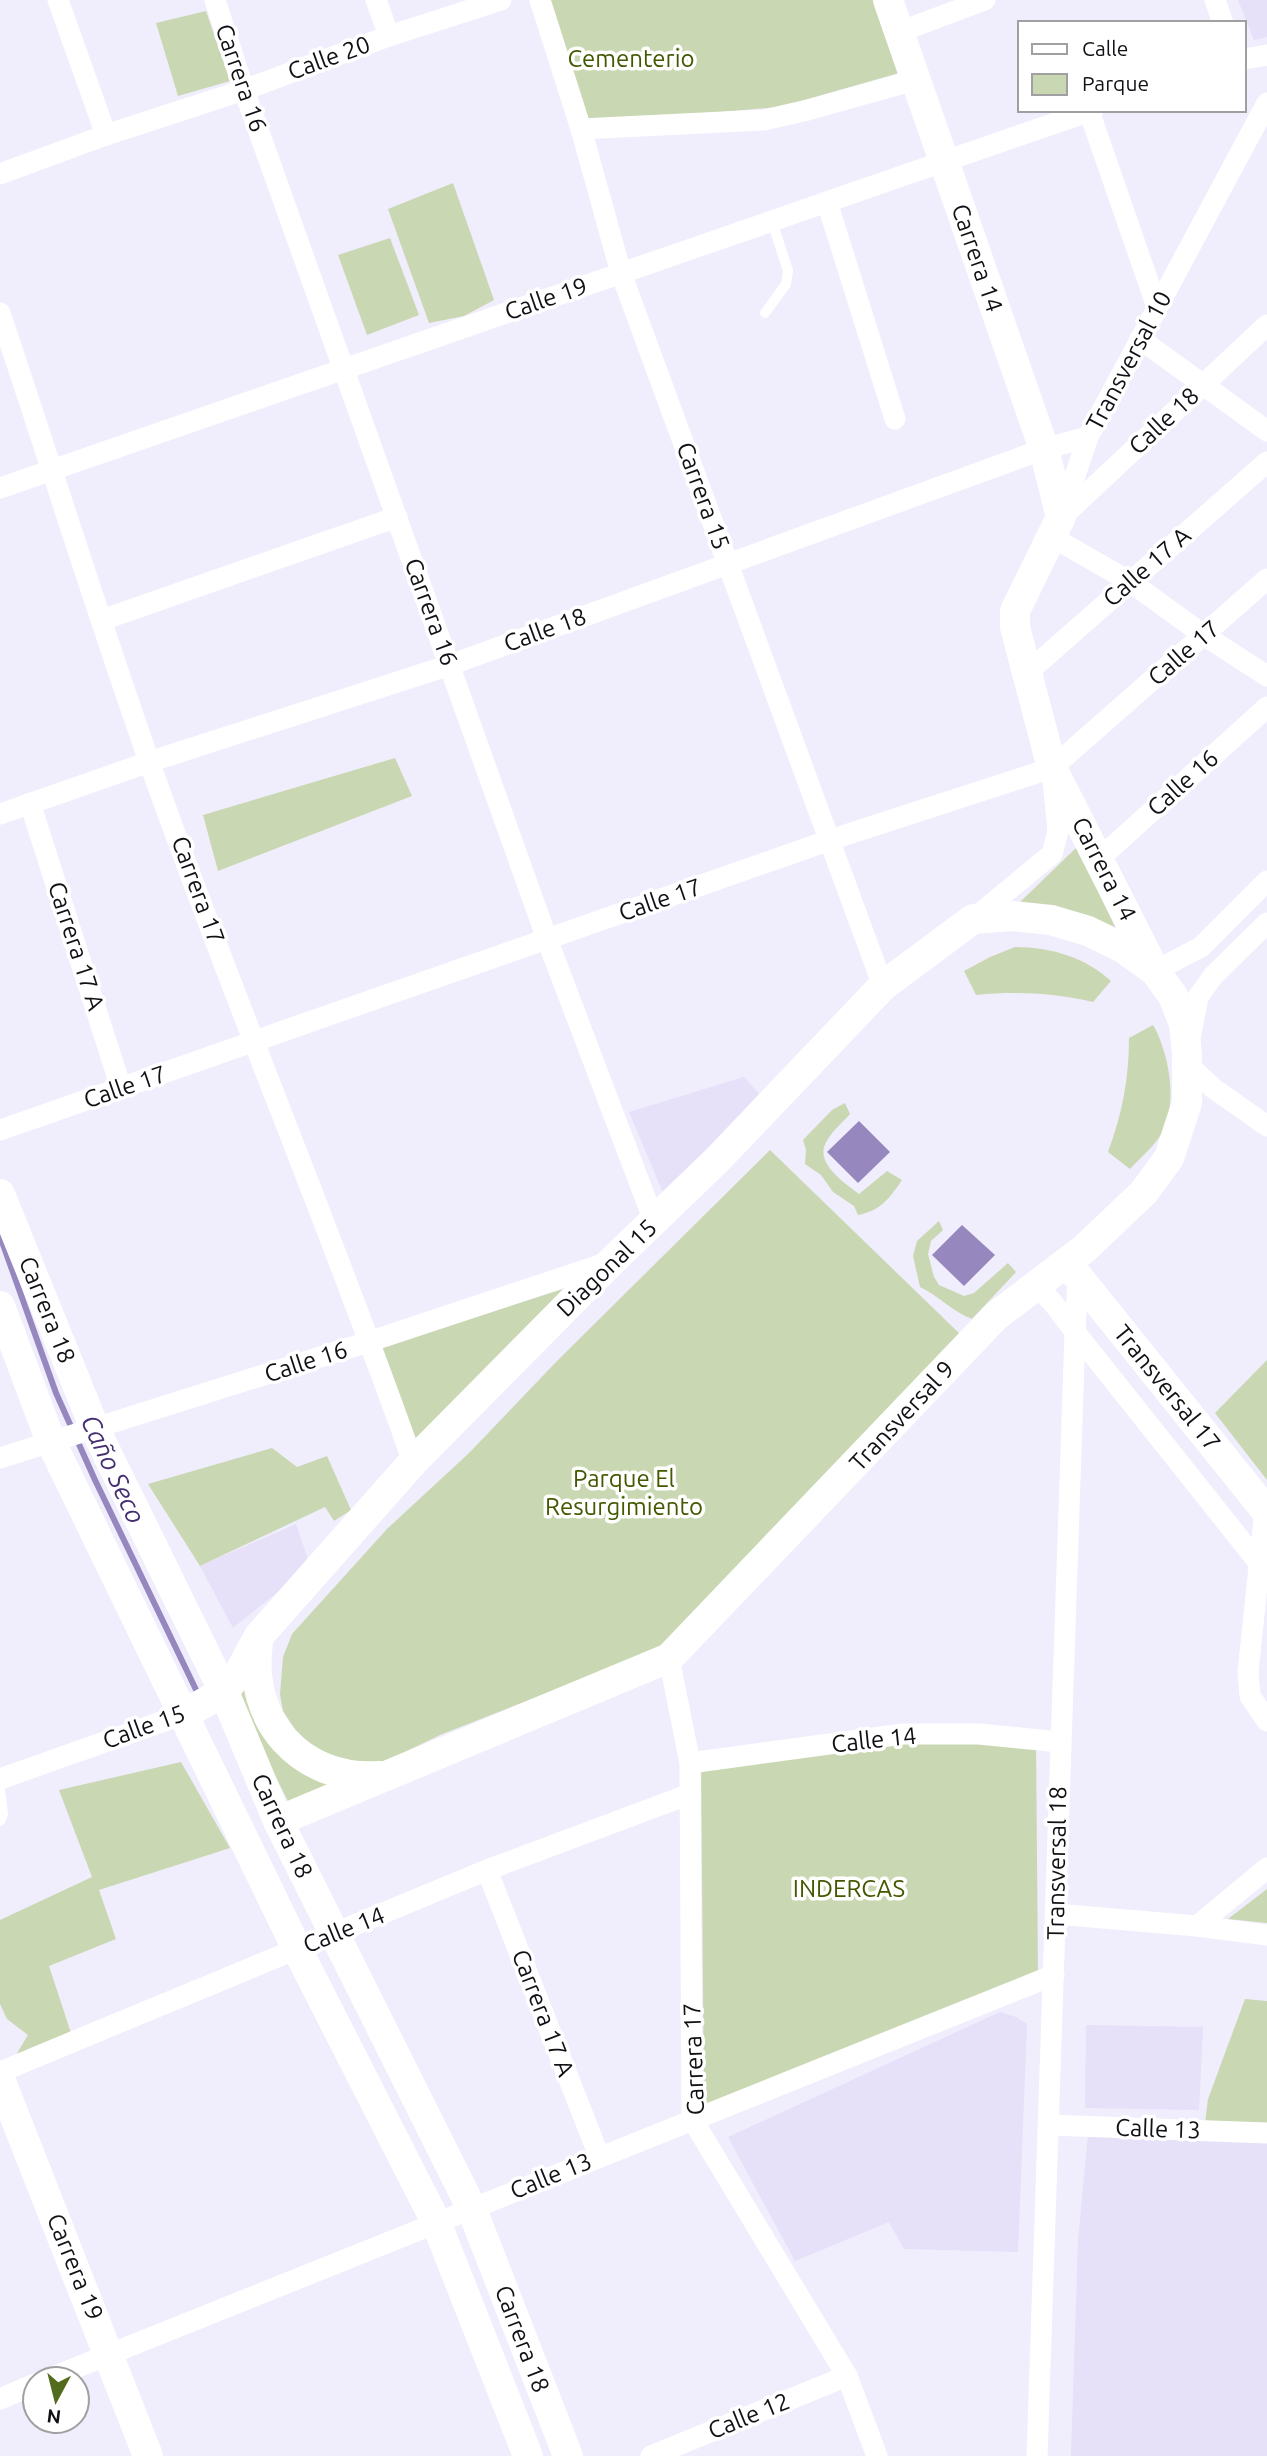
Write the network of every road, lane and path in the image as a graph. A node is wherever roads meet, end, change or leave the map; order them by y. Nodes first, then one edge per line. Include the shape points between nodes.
1 (58, 0) edge
2 (215, 0) edge
3 (376, 0) edge
4 (501, 0) edge
5 (540, 0) edge
6 (888, 0) edge
7 (985, 0) edge
8 (1215, 0) edge
9 (1222, 21) edge
10 (899, 32) junction
11 (389, 36) junction
12 (1267, 55) edge
13 (1246, 59) edge
14 (915, 80) junction
15 (244, 90) junction
16 (1267, 103) edge
17 (1088, 112) edge
18 (1091, 112) edge
19 (581, 129) junction
20 (106, 135) junction
21 (944, 161) junction
22 (0, 174) edge
23 (827, 202) junction
24 (772, 221) junction
25 (621, 273) junction
26 (1157, 307) junction
27 (0, 313) edge
28 (765, 313) dead end
29 (1267, 324) edge
30 (1140, 339) junction
31 (344, 369) junction
32 (1202, 384) junction
33 (895, 419) dead end
34 (1267, 431) edge
35 (1087, 437) junction
36 (1044, 449) junction
37 (1267, 462) edge
38 (52, 471) junction
39 (0, 488) edge
40 (397, 517) junction
41 (1057, 527) junction
42 (728, 563) junction
43 (1267, 579) edge
44 (1129, 581) junction
45 (102, 620) junction
46 (1015, 627) joint
47 (1205, 636) junction
48 (450, 665) junction
49 (1028, 673) junction
50 (1267, 676) edge
51 (1267, 707) edge
52 (149, 762) junction
53 (1052, 768) junction
54 (30, 803) junction
55 (0, 814) edge
56 (830, 841) junction
57 (1099, 859) junction
58 (1267, 881) edge
59 (973, 919) junction
60 (1267, 923) edge
61 (547, 939) junction
62 (1155, 971) junction
63 (883, 986) junction
64 (254, 1042) junction
65 (1187, 1059) junction
66 (121, 1088) junction
67 (1267, 1126) edge
68 (0, 1130) edge
69 (0, 1194) edge
70 (654, 1221) junction
71 (611, 1262) junction
72 (1072, 1271) junction
73 (1036, 1285) junction
74 (0, 1306) edge
75 (1075, 1332) junction
76 (371, 1341) junction
77 (70, 1436) junction
78 (0, 1458) edge
79 (413, 1462) junction
80 (1266, 1511) edge
81 (1259, 1563) junction
82 (259, 1636) junction
83 (204, 1651) junction
84 (669, 1658) junction
85 (224, 1692) junction
86 (184, 1714) junction
87 (1267, 1721) edge
88 (1060, 1742) junction
89 (690, 1763) junction
90 (389, 1775) junction
91 (0, 1779) edge
92 (0, 1791) edge
93 (690, 1794) junction
94 (0, 1821) edge
95 (278, 1821) junction
96 (1267, 1868) edge
97 (487, 1871) junction
98 (1056, 1914) junction
99 (1197, 1926) junction
100 (332, 1935) junction
101 (1267, 1935) edge
102 (299, 1948) junction
103 (1054, 1975) junction
104 (0, 2073) edge
105 (0, 2079) edge
106 (692, 2119) junction
107 (1049, 2125) junction
108 (1267, 2133) edge
109 (599, 2156) junction
110 (453, 2215) junction
111 (110, 2354) junction
112 (83, 2365) edge
113 (847, 2376) junction
114 (21, 2390) edge
115 (0, 2399) edge
116 (148, 2456) edge
117 (528, 2456) edge
118 (568, 2456) edge
119 (651, 2456) edge
120 (877, 2456) edge
121 (1037, 2456) edge

1 - 20 street
2 - 15 street, Carrera 16
3 - 11 street
4 - 11 street, Calle 20
5 - 19 street, Carrera 15
6 - 10 street, Carrera 14
7 - 10 street
8 - 9 street
10 - 14 street, Carrera 14
11 - 15 street, Calle 20
12 - 13 street
14 - 19 street via 764,120
14 - 21 street, Carrera 14
15 - 20 street, Calle 20
15 - 31 street, Carrera 16
16 - 26 street, Transversal 10
17 - 21 street, Calle 19
18 - 26 street
19 - 25 street, Carrera 15
20 - 22 street, Calle 20
21 - 23 street, Calle 19
21 - 36 street, Carrera 14
23 - 24 street, Calle 19
23 - 33 street
24 - 25 street, Calle 19
24 - 28 lane via 788,271 786,284
25 - 31 street, Calle 19
25 - 42 street, Carrera 15
26 - 30 street, Transversal 10
27 - 38 street, Carrera 17
29 - 32 street, Calle 18
30 - 32 street
30 - 35 street, Transversal 10
31 - 38 street, Calle 19
31 - 40 street, Carrera 16
32 - 34 street
32 - 41 street, Calle 18
35 - 36 street, Calle 18
35 - 41 street, Transversal 10
36 - 41 street, Carrera 14
36 - 42 street, Calle 18
37 - 44 street, Calle 17 A
38 - 39 street, Calle 19
38 - 45 street, Carrera 17
40 - 45 street
40 - 48 street, Carrera 16
41 - 44 street
41 - 46 street, Transversal 10 via 1016,611
42 - 48 street, Calle 18
42 - 56 street, Carrera 15
43 - 47 street, Calle 17
44 - 47 street
44 - 49 street, Calle 17 A
45 - 52 street, Carrera 17
46 - 49 street, Carrera 14
47 - 50 street
47 - 53 street, Calle 17
48 - 52 street, Calle 18
48 - 61 street, Carrera 16
49 - 53 street, Carrera 14
51 - 57 street, Calle 16
52 - 54 street, Calle 18
52 - 64 street, Carrera 17
53 - 56 street, Calle 17
53 - 57 street, Carrera 14
53 - 59 street, Carrera 14 via 1058,831 1052,854
54 - 55 street, Calle 18
54 - 66 street, Carrera 17 A
56 - 61 street, Calle 17
56 - 63 street, Carrera 15
57 - 62 street, Carrera 14
58 - 62 street via 1201,947
59 - 62 street via 1012,916 1088,931
59 - 63 street, Diagonal 15
60 - 65 street, Transversal 9 via 1198,997
61 - 64 street, Calle 17
61 - 70 street, Carrera 16
62 - 65 street via 1173,996 1184,1024
63 - 70 street, Diagonal 15
64 - 66 street, Calle 17
64 - 76 street, Carrera 17
65 - 67 street via 1213,1088
65 - 72 street, Transversal 9 via 1187,1103 1169,1158
66 - 68 street, Calle 17
69 - 77 street, Carrera 18
70 - 71 street, Diagonal 15
71 - 76 street, Calle 16
71 - 79 street, Diagonal 15
72 - 73 street, Transversal 9
72 - 75 street, Transversal 18
72 - 80 street, Transversal 17
73 - 75 street
73 - 84 street, Transversal 9 via 996,1316
74 - 77 street, Carrera 18
75 - 81 street
75 - 88 street, Transversal 18
76 - 77 street, Calle 16
76 - 79 street, Carrera 17
77 - 78 street, Calle 16
77 - 83 street, Carrera 18
77 - 86 street, Carrera 18
79 - 82 street, Diagonal 15
80 - 81 street
81 - 87 street via 1248,1672 1251,1696
82 - 83 street via 230,1651
82 - 85 street, Calle 15
82 - 90 street via 258,1692 268,1718 285,1741 307,1760 333,1772
83 - 85 street, Carrera 18
84 - 89 street, Carrera 17
84 - 90 street, Transversal 9
85 - 86 street, Calle 15
85 - 95 street, Carrera 18
86 - 91 street, Calle 15
86 - 102 street, Carrera 18
88 - 89 street, Calle 14 via 979,1734 903,1734
88 - 98 street, Transversal 18
89 - 93 street, Carrera 17
90 - 95 street
92 - 94 lane
93 - 97 street, Calle 14
93 - 106 street, Carrera 17
95 - 100 street, Carrera 18
96 - 99 street
97 - 100 street, Calle 14
97 - 109 street, Carrera 17 A
98 - 99 street
98 - 103 street, Transversal 18
99 - 101 street
100 - 102 street, Calle 14
100 - 110 street, Carrera 18
102 - 104 street, Calle 14
102 - 110 street, Carrera 18
103 - 106 street, Calle 13
103 - 107 street, Transversal 18
105 - 111 street, Carrera 19
106 - 109 street, Calle 13
106 - 113 street, Carrera 17
107 - 108 street, Calle 13
107 - 121 street, Transversal 18
109 - 110 street, Calle 13
110 - 111 street, Calle 13
110 - 117 street, Carrera 18
110 - 118 street, Carrera 18
111 - 112 street, Calle 13
111 - 116 street, Carrera 19
113 - 119 street, Calle 12
113 - 120 street, Carrera 17
114 - 115 street

